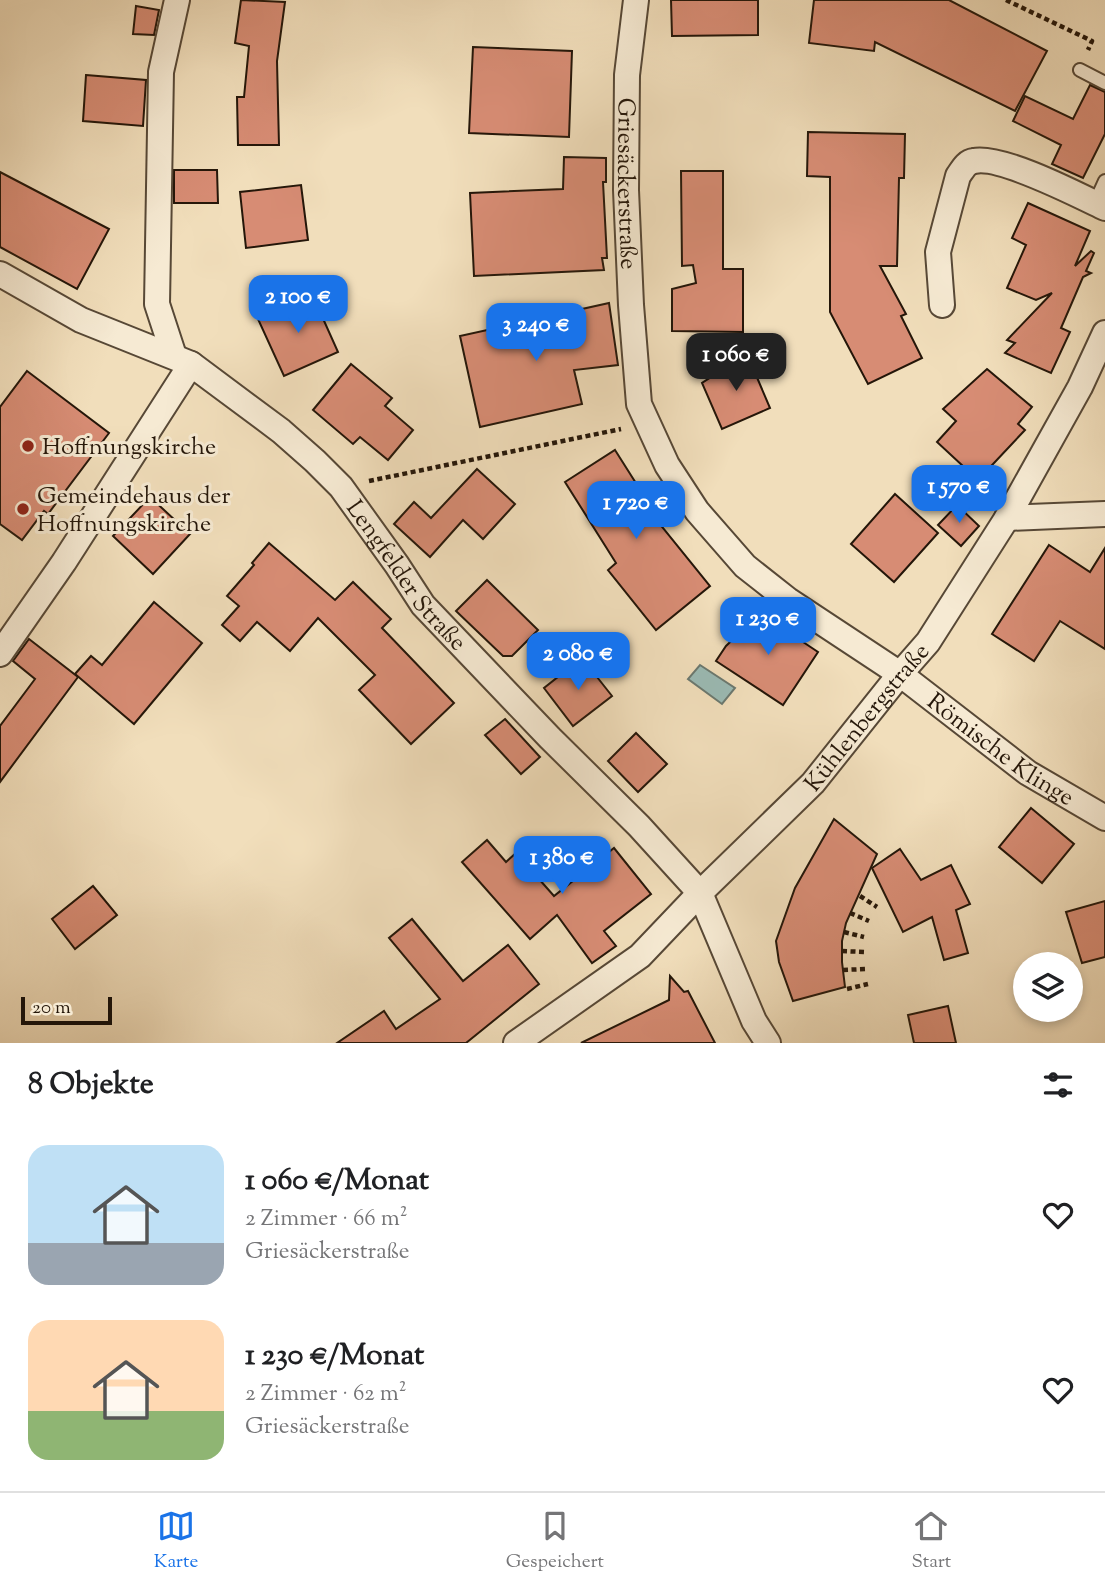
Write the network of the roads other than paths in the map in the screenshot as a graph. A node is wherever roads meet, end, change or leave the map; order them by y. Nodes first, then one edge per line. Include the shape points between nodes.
1 (177, 0) edge
2 (636, 0) edge
3 (1080, 70) road end
4 (1105, 83) edge
5 (1102, 197) edge
6 (0, 274) edge
7 (942, 305) dead end
8 (1105, 333) edge
9 (183, 360) junction
10 (1105, 514) edge
11 (1007, 518) junction
12 (0, 654) edge
13 (900, 674) junction
14 (1105, 818) edge
15 (700, 893) junction
16 (516, 1043) edge
17 (768, 1043) edge

1 - 9 street via 161,72 157,304
2 - 13 street, Griesäckerstraße via 627,75 626,190 639,404 667,465 697,511 745,566
3 - 4 lane
5 - 7 street via 1001,162 965,165 938,252
6 - 9 street, Lengfelder Straße via 81,320
8 - 11 street, Kühlenbergstraße
9 - 12 street via 64,562
9 - 15 street, Lengfelder Straße via 316,461 341,487 423,605
10 - 11 street
11 - 13 street, Kühlenbergstraße via 928,642
13 - 14 street, Römische Klinge via 1028,773
13 - 15 street, Kühlenbergstraße via 813,783
15 - 16 street, Kühlenbergstraße via 640,956
15 - 17 street, Lengfelder Straße via 754,1021

